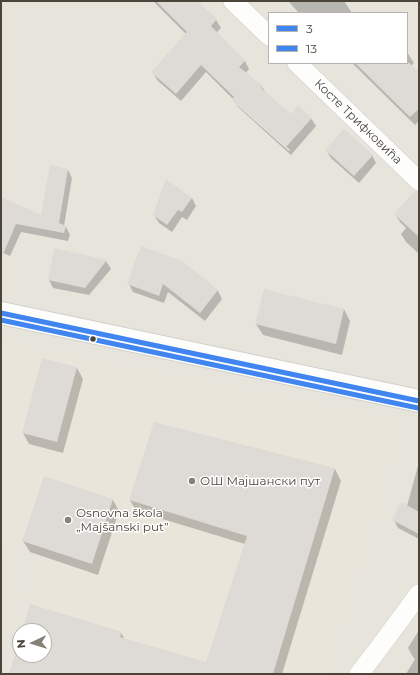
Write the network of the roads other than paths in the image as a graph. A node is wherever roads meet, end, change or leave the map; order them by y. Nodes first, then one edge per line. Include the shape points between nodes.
1 (233, 1) edge
2 (268, 35) edge
3 (298, 64) edge
4 (419, 181) edge
5 (1, 313) edge
6 (419, 401) edge
7 (419, 594) edge
8 (359, 674) edge

1 - 2 street
3 - 4 street, Косте Трифковића
5 - 6 street
7 - 8 street

